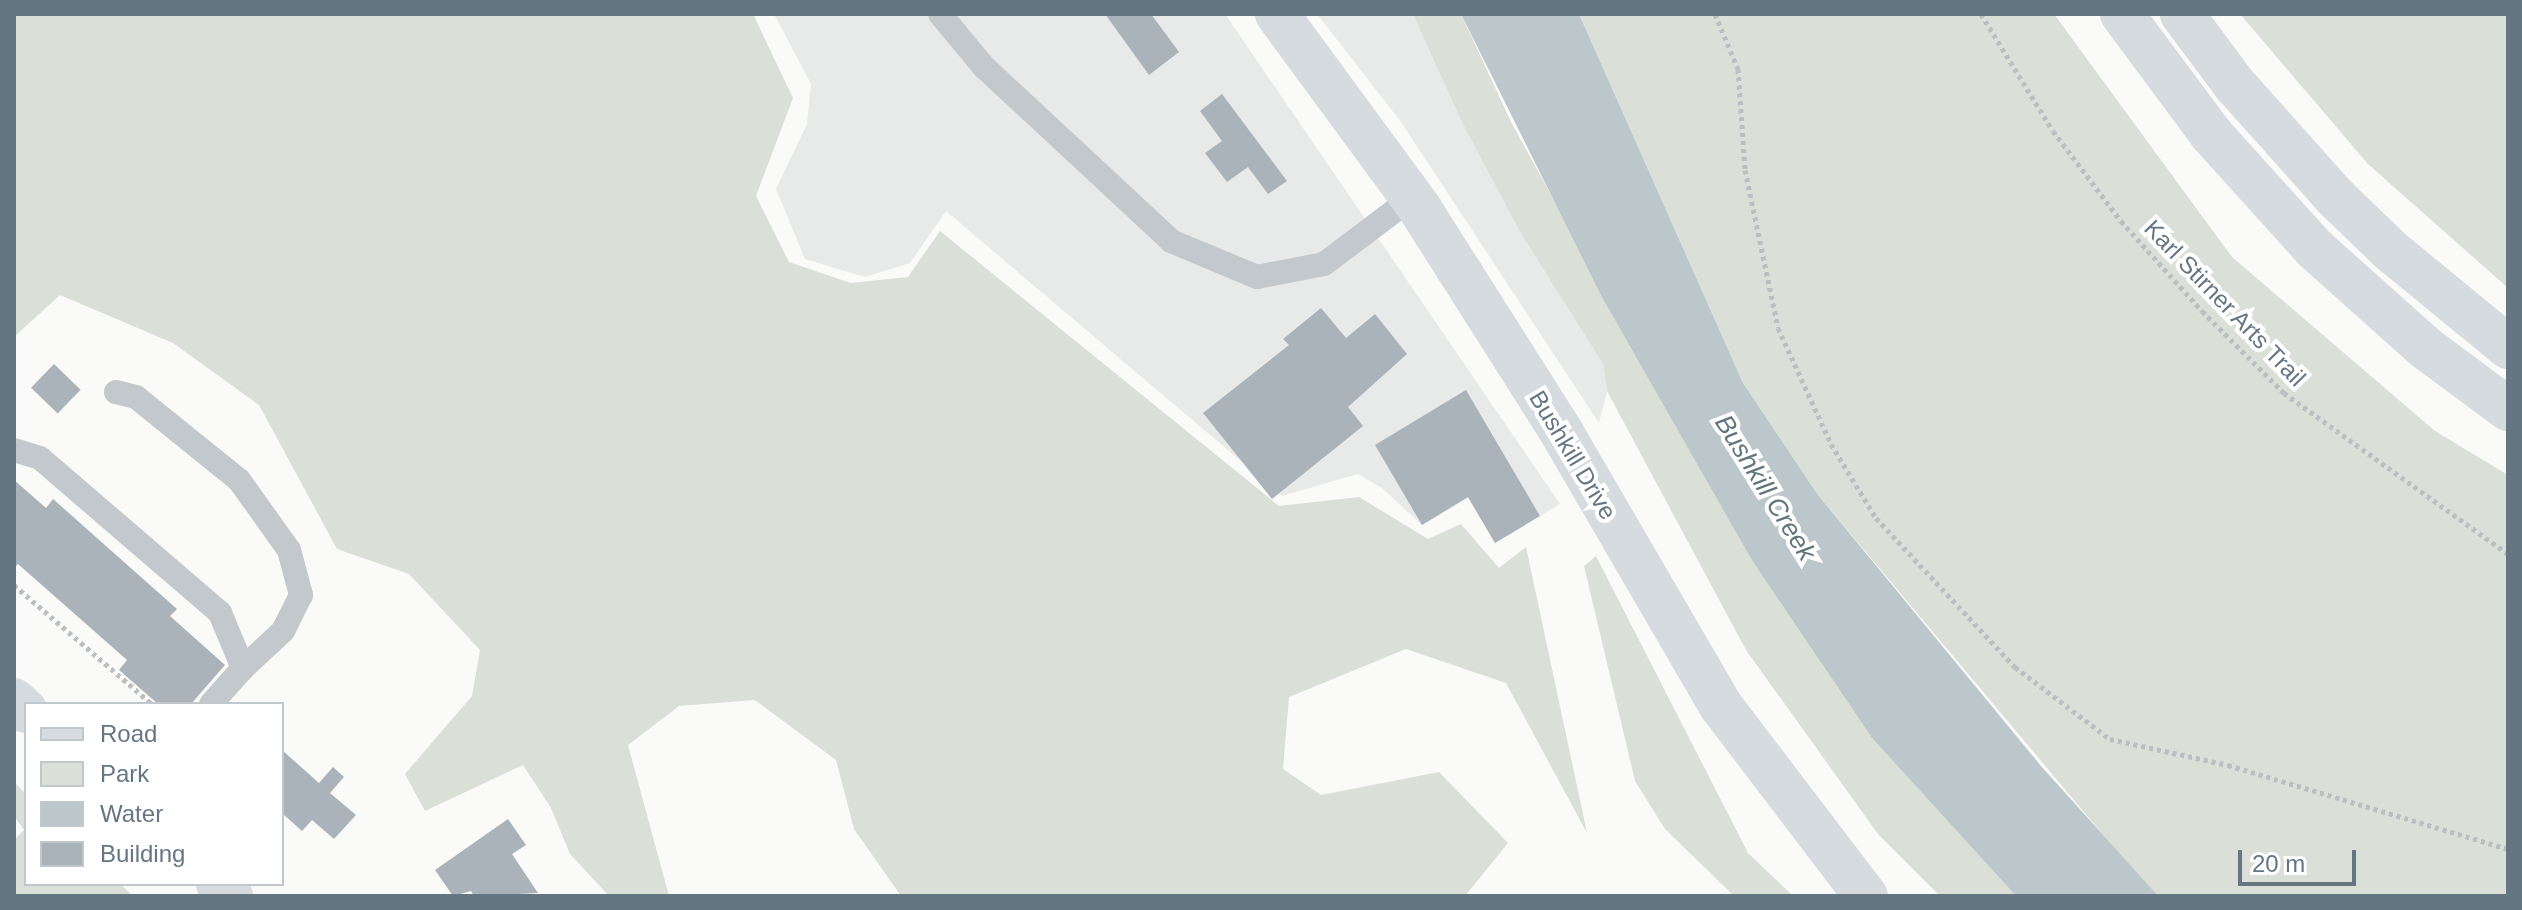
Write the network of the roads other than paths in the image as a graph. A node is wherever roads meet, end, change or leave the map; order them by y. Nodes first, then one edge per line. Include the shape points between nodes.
1 (940, 14) edge
2 (1277, 14) edge
3 (2122, 14) edge
4 (2182, 14) edge
5 (1413, 197) junction
6 (2508, 347) edge
7 (116, 392) dead end
8 (2508, 409) edge
9 (14, 450) edge
10 (243, 668) junction
11 (213, 702) edge
12 (1866, 896) edge

1 - 5 lane via 984,67 1171,241 1257,277 1324,264
2 - 5 main road, Bushkill Drive
3 - 8 main road via 2211,134 2315,249 2427,349
4 - 6 main road via 2235,85 2335,197 2390,250
5 - 12 main road, Bushkill Drive via 1562,433 1712,694
7 - 10 lane via 136,397 239,480 289,550 301,595 283,631
9 - 10 lane via 40,458 220,613
10 - 11 lane

